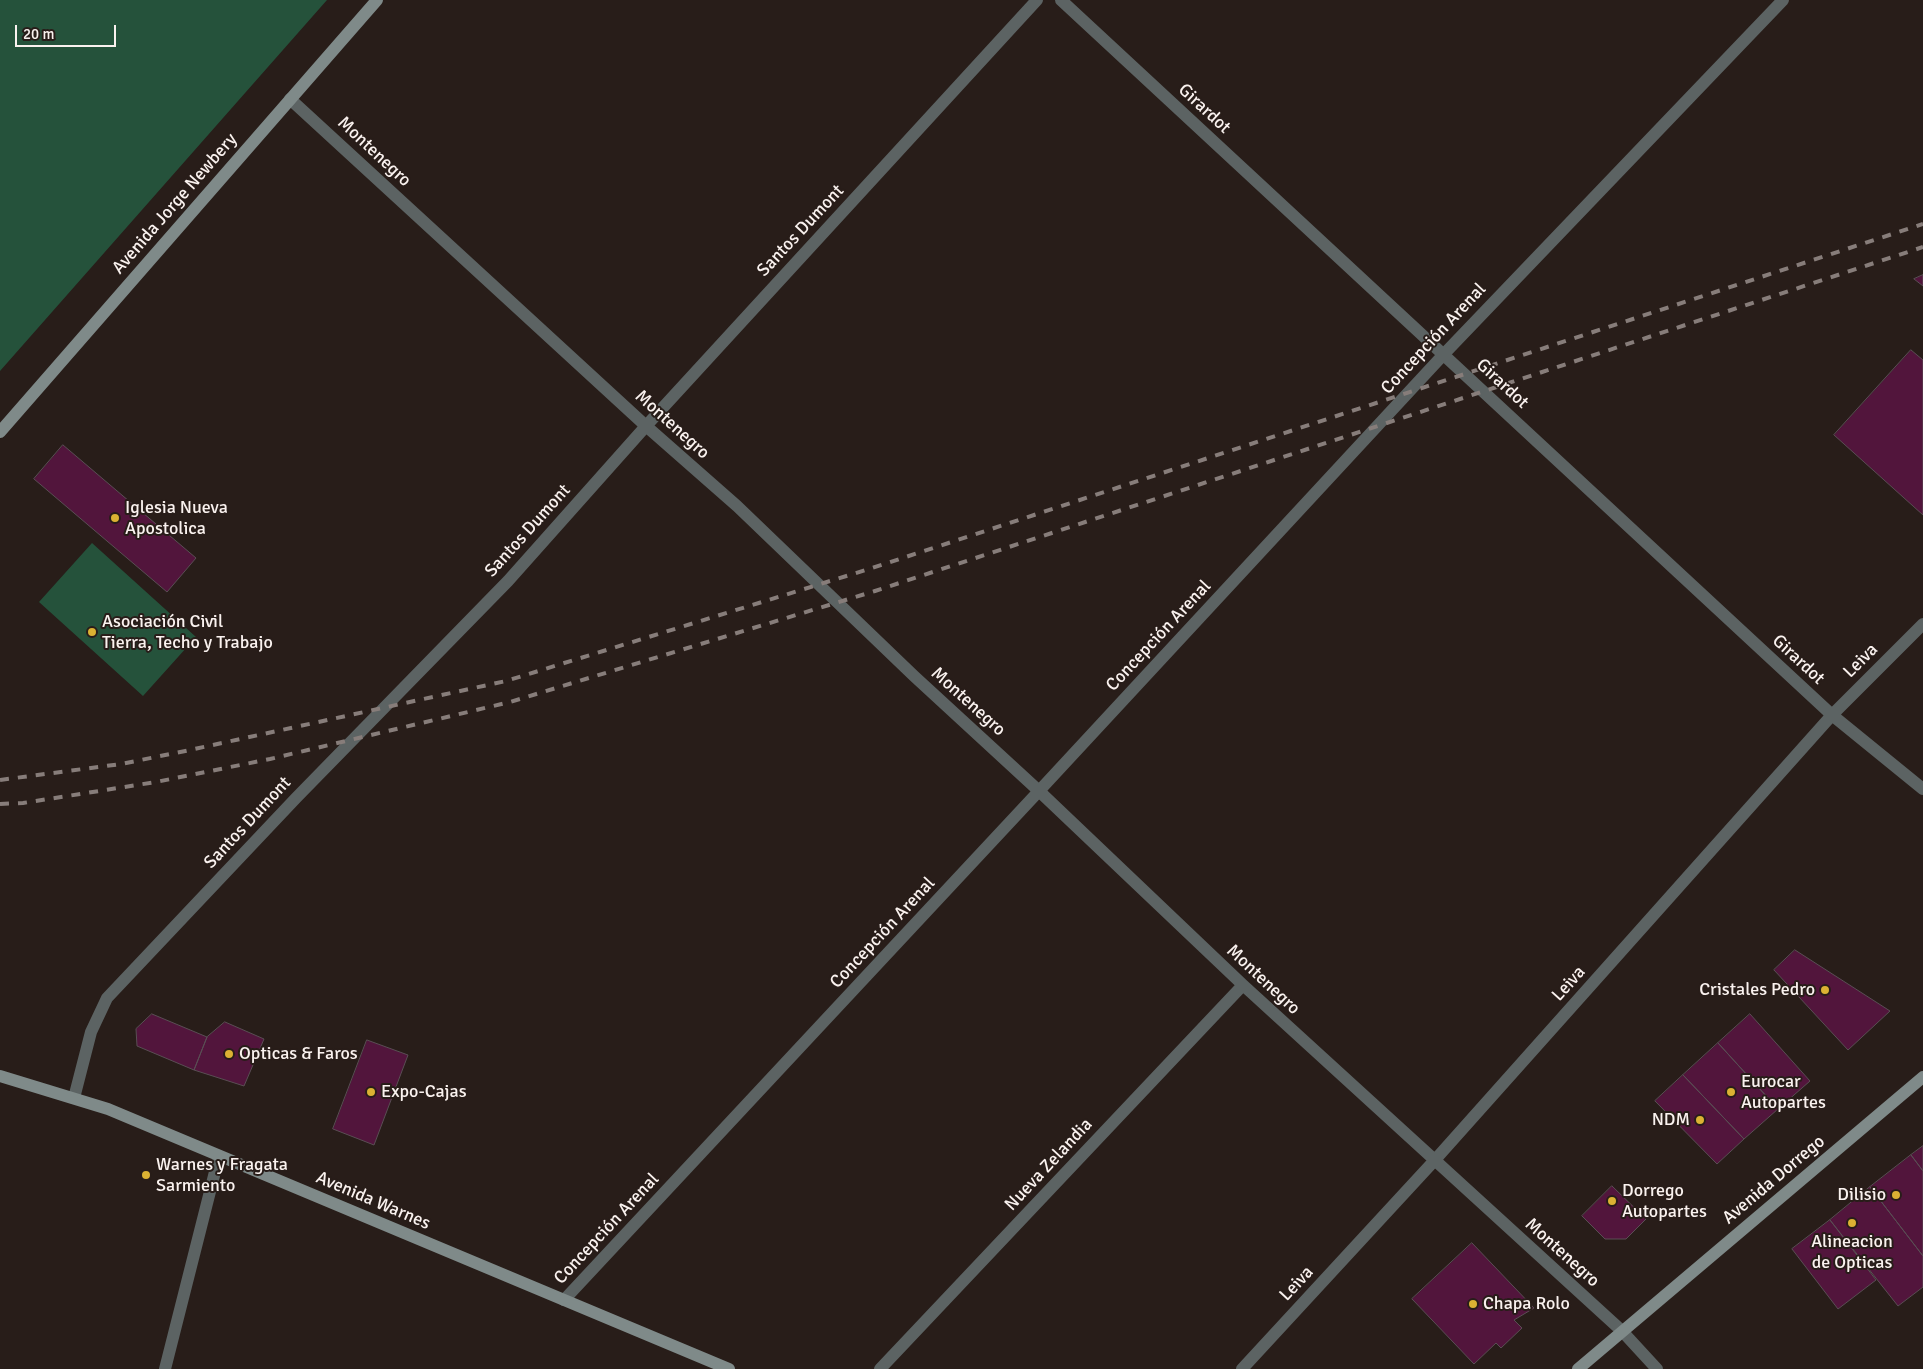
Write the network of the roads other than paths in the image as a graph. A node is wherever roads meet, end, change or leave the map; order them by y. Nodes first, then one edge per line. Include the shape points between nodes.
1 (377, 0) edge
2 (1037, 0) edge
3 (1061, 0) edge
4 (1783, 0) edge
5 (290, 99) junction
6 (1444, 354) junction
7 (646, 426) junction
8 (0, 432) edge
9 (1923, 624) edge
10 (1832, 715) junction
11 (1923, 789) edge
12 (1039, 791) junction
13 (1243, 985) junction
14 (0, 1076) edge
15 (1923, 1077) edge
16 (74, 1098) junction
17 (218, 1156) junction
18 (1434, 1161) junction
19 (564, 1300) junction
20 (1622, 1331) junction
21 (165, 1369) edge
22 (729, 1369) edge
23 (880, 1369) edge
24 (1242, 1369) edge
25 (1578, 1369) edge
26 (1657, 1369) edge

1 - 5 main road, Avenida Jorge Newbery
2 - 7 street, Santos Dumont
3 - 6 street, Girardot
4 - 6 street, Concepción Arenal
5 - 7 street, Montenegro
5 - 8 main road, Avenida Jorge Newbery
6 - 10 street, Girardot
6 - 12 street, Concepción Arenal
7 - 12 street, Montenegro via 737,506
7 - 16 street, Santos Dumont via 508,581 107,998 91,1032
9 - 10 street, Leiva
10 - 11 street, Girardot
10 - 18 street, Leiva
12 - 13 street, Montenegro
12 - 19 street, Concepción Arenal
13 - 18 street, Montenegro
13 - 23 street, Nueva Zelandia
14 - 16 main road, Avenida Warnes
15 - 20 main road, Avenida Dorrego
16 - 17 main road, Avenida Warnes
17 - 19 main road, Avenida Warnes
17 - 21 street
18 - 20 street, Montenegro
18 - 24 street, Leiva
19 - 22 main road, Avenida Warnes
20 - 25 main road, Avenida Dorrego
20 - 26 street, Montenegro

